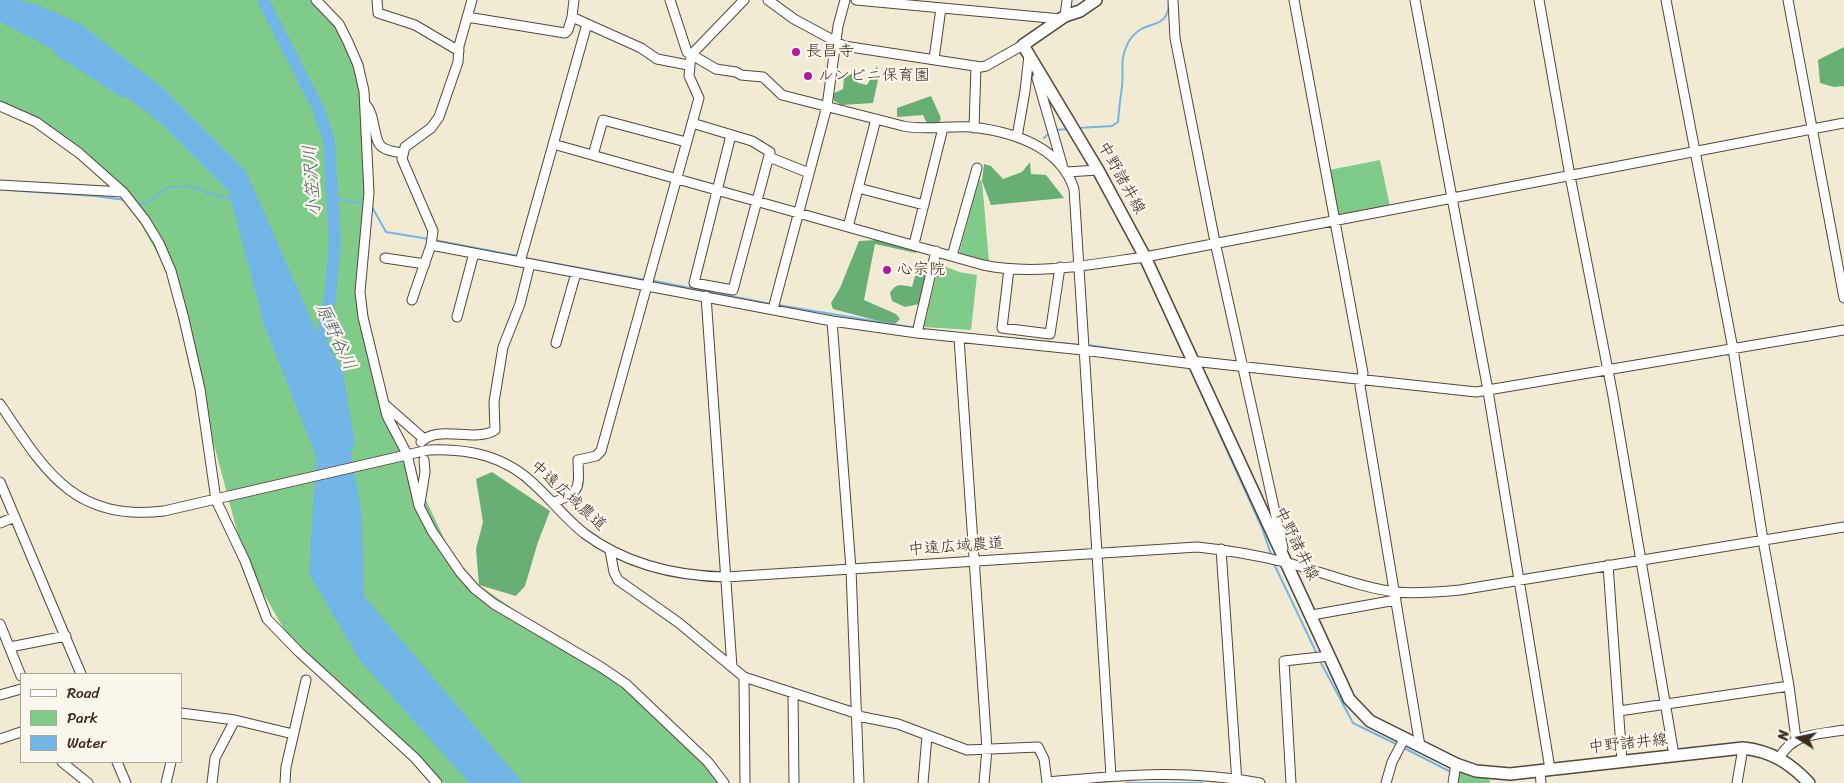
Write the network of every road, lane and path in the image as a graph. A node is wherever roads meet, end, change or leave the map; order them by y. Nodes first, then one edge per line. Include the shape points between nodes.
1 (316, 0) edge
2 (377, 0) edge
3 (472, 0) edge
4 (574, 0) edge
5 (670, 0) edge
6 (744, 0) edge
7 (768, 0) edge
8 (845, 0) edge
9 (856, 0) edge
10 (1067, 0) edge
11 (1096, 0) edge
12 (1173, 0) edge
13 (1294, 0) edge
14 (1415, 0) edge
15 (1539, 0) edge
16 (1666, 0) edge
17 (1788, 0) edge
18 (941, 8) junction
19 (572, 16) junction
20 (467, 17) junction
21 (1063, 17) junction
22 (587, 24) junction
23 (836, 42) junction
24 (1026, 50) junction
25 (459, 51) junction
26 (691, 54) junction
27 (934, 60) junction
28 (688, 64) junction
29 (976, 66) junction
30 (1040, 72) junction
31 (365, 103) junction
32 (0, 106) edge
33 (827, 106) junction
34 (876, 119) junction
35 (1844, 123) edge
36 (692, 124) junction
37 (943, 128) junction
38 (974, 128) junction
39 (1812, 129) junction
40 (731, 135) junction
41 (1017, 137) junction
42 (686, 142) junction
43 (553, 144) junction
44 (402, 153) junction
45 (1694, 153) junction
46 (593, 156) junction
47 (769, 157) junction
48 (977, 168) dead end
49 (1065, 169) junction
50 (1098, 170) junction
51 (809, 173) junction
52 (1570, 176) junction
53 (675, 179) junction
54 (0, 185) edge
55 (858, 188) junction
56 (717, 190) junction
57 (123, 192) junction
58 (1453, 198) junction
59 (758, 202) junction
60 (924, 205) junction
61 (799, 213) junction
62 (1334, 220) junction
63 (848, 227) junction
64 (1215, 242) junction
65 (914, 244) junction
66 (432, 245) junction
67 (936, 251) junction
68 (474, 253) junction
69 (952, 256) junction
70 (1145, 256) junction
71 (386, 258) dead end
72 (520, 262) junction
73 (425, 264) junction
74 (530, 264) junction
75 (1077, 266) junction
76 (1060, 268) junction
77 (1008, 270) junction
78 (576, 273) junction
79 (646, 286) junction
80 (706, 296) junction
81 (1844, 298) edge
82 (412, 300) dead end
83 (773, 308) junction
84 (457, 317) dead end
85 (832, 321) junction
86 (1844, 330) edge
87 (917, 333) junction
88 (959, 338) junction
89 (556, 343) dead end
90 (1733, 349) junction
91 (1083, 350) junction
92 (1192, 363) junction
93 (1243, 367) junction
94 (1608, 370) junction
95 (1362, 376) junction
96 (1487, 388) junction
97 (0, 404) edge
98 (384, 404) junction
99 (407, 454) junction
100 (424, 460) dead end
101 (0, 482) edge
102 (220, 498) junction
103 (553, 503) junction
104 (419, 506) junction
105 (15, 517) junction
106 (0, 523) edge
107 (1844, 527) edge
108 (1763, 540) junction
109 (1221, 549) junction
110 (610, 550) junction
111 (1096, 552) junction
112 (1642, 559) junction
113 (974, 561) junction
114 (1286, 562) junction
115 (1608, 565) junction
116 (851, 568) junction
117 (726, 577) junction
118 (1518, 581) junction
119 (1395, 596) junction
120 (1312, 615) junction
121 (0, 624) edge
122 (66, 636) junction
123 (3, 638) edge
124 (10, 647) junction
125 (1329, 656) junction
126 (732, 667) junction
127 (20, 673) edge
128 (80, 673) edge
129 (744, 677) junction
130 (306, 680) dead end
131 (1789, 686) junction
132 (20, 689) edge
133 (793, 693) junction
134 (0, 694) edge
135 (1665, 706) junction
136 (1619, 711) junction
137 (182, 714) edge
138 (858, 715) junction
139 (235, 720) junction
140 (1844, 730) edge
141 (20, 732) edge
142 (293, 734) junction
143 (928, 736) junction
144 (0, 739) edge
145 (1404, 739) junction
146 (1796, 739) junction
147 (1420, 746) junction
148 (1743, 748) junction
149 (987, 749) junction
150 (1674, 755) junction
151 (1779, 758) junction
152 (1622, 761) junction
153 (63, 763) edge
154 (117, 763) edge
155 (171, 763) edge
156 (1456, 764) junction
157 (1545, 770) junction
158 (1111, 776) junction
159 (1237, 781) edge
160 (88, 783) edge
161 (126, 783) edge
162 (166, 783) edge
163 (212, 783) edge
164 (285, 783) edge
165 (437, 783) edge
166 (724, 783) edge
167 (745, 783) edge
168 (794, 783) edge
169 (859, 783) edge
170 (923, 783) edge
171 (928, 783) edge
172 (984, 783) edge
173 (1260, 783) edge
174 (1291, 783) edge
175 (1386, 783) edge
176 (1453, 783) edge
177 (1541, 783) edge
178 (1737, 783) edge
179 (1809, 783) edge

1 - 31 street via 339,24 348,42 358,65
2 - 25 street via 378,13 415,25
3 - 20 street
4 - 19 street
5 - 26 street via 687,52
6 - 26 street
7 - 23 street via 794,19
8 - 23 street
9 - 18 street
10 - 21 street
11 - 21 main road
12 - 64 street via 1175,38
13 - 62 street
14 - 58 street
15 - 52 street
16 - 45 street
17 - 39 street
18 - 21 street
18 - 27 street
19 - 20 street via 565,33
19 - 22 street
20 - 25 street
21 - 24 main road
22 - 28 street via 641,48 657,59
22 - 43 street
23 - 27 street
23 - 33 street
24 - 29 street via 986,66
24 - 30 main road, 中野諸井線
24 - 41 street via 1025,91
25 - 44 street via 439,117
26 - 28 street
26 - 33 street via 716,69 764,77 782,95
27 - 29 street
28 - 36 street via 689,76 699,98
29 - 38 street
30 - 49 street via 1037,78
30 - 50 main road, 中野諸井線
31 - 44 street via 374,120 378,143 382,148
31 - 98 street via 369,194 360,292 367,341
32 - 57 street via 42,126
33 - 34 street
33 - 51 street
34 - 37 street via 915,129
34 - 55 street
35 - 39 street
36 - 40 street
36 - 42 street
37 - 38 street
37 - 60 street
38 - 41 street
39 - 45 street
39 - 81 street
40 - 47 street via 763,147 770,152
40 - 56 street
41 - 49 street via 1039,146
42 - 46 street via 603,120
42 - 53 street
43 - 46 street
43 - 72 street
44 - 66 street via 433,231
45 - 52 street
45 - 90 street
46 - 53 street
47 - 51 street
47 - 59 street
48 - 69 street
49 - 50 street
49 - 75 street via 1074,189
50 - 70 main road, 中野諸井線
51 - 61 street
52 - 58 street
52 - 94 street
53 - 56 street
53 - 79 street
54 - 57 street
55 - 60 street
55 - 63 street
56 - 59 street
56 - 59 street via 694,282 733,290
57 - 102 street via 159,243 171,271 200,389
58 - 62 street
58 - 96 street
59 - 61 street
60 - 65 street
61 - 63 street
61 - 83 street
62 - 64 street
62 - 95 street
63 - 65 street
64 - 70 street
64 - 93 street
65 - 67 street
66 - 68 street
66 - 73 street
67 - 69 street
67 - 87 street
68 - 72 street
68 - 84 street
69 - 77 street
70 - 75 street
70 - 92 main road, 中野諸井線
71 - 73 street
72 - 74 street
73 - 82 street
74 - 78 street
74 - 98 street via 520,304 503,347 494,402 495,430 483,436 456,434 422,440
75 - 76 street
75 - 91 street
76 - 77 street
76 - 77 street via 1050,334 1002,328
78 - 79 street
78 - 89 street
79 - 80 street
79 - 103 street via 601,450 596,456 578,460 579,486 574,493
80 - 83 street
80 - 117 street
83 - 85 street
85 - 87 street
85 - 116 street
86 - 90 street
87 - 88 street
88 - 91 street
88 - 113 street
90 - 94 street
90 - 108 street
91 - 92 street
91 - 111 street
92 - 93 street
92 - 114 main road, 中野諸井線
93 - 95 street
93 - 114 street
94 - 96 street
94 - 112 street
95 - 96 street
95 - 119 street via 1360,386
96 - 118 street
97 - 102 street, 中遠広域農道 via 43,468 80,497 104,507 146,513
98 - 99 street
99 - 102 street, 中遠広域農道
99 - 103 street, 中遠広域農道 via 441,449 478,452 522,473
99 - 104 street
100 - 104 street
101 - 105 street
102 - 165 street via 272,625 415,758
103 - 110 street, 中遠広域農道 via 572,523
104 - 166 street via 444,551 475,589 510,614 626,684 708,762
105 - 106 street
105 - 122 street
107 - 108 street
108 - 112 street
108 - 131 street
109 - 111 street, 中遠広域農道 via 1178,546
109 - 114 street, 中遠広域農道
109 - 159 street
110 - 117 street, 中遠広域農道 via 662,571 697,577
110 - 126 street via 618,580 679,623
111 - 113 street, 中遠広域農道
111 - 158 street
112 - 115 street
112 - 135 street
113 - 116 street, 中遠広域農道
113 - 149 street
114 - 119 street, 中遠広域農道
114 - 120 main road, 中野諸井線
115 - 118 street
115 - 136 street
116 - 117 street, 中遠広域農道
116 - 138 street
117 - 126 street
118 - 119 street
118 - 157 street
119 - 120 street
119 - 147 street
120 - 125 main road, 中野諸井線
121 - 123 street
122 - 124 street
122 - 128 street
123 - 124 street
124 - 127 street
125 - 145 main road, 中野諸井線 via 1349,699 1360,712 1370,722
125 - 174 street via 1284,661
126 - 129 street
129 - 133 street
129 - 167 street
130 - 142 street
131 - 135 street
131 - 146 street
132 - 134 street
133 - 138 street
133 - 168 street
135 - 136 street
135 - 150 street
136 - 152 street
137 - 139 street
138 - 143 street via 898,724
138 - 169 street
139 - 142 street
139 - 163 street via 215,758
140 - 146 street
141 - 144 street
142 - 164 street
143 - 149 street via 968,750
143 - 170 street
145 - 147 main road, 中野諸井線
145 - 175 street
146 - 151 street via 1786,746
147 - 156 main road, 中野諸井線
148 - 150 main road, 中野諸井線
148 - 151 main road, 中野諸井線 via 1768,752
148 - 178 street
149 - 158 street via 1038,747 1042,752 1046,782
149 - 172 street
150 - 152 main road, 中野諸井線
151 - 179 main road, 中野諸井線
152 - 157 main road, 中野諸井線
153 - 160 street
154 - 161 street
155 - 162 street
156 - 157 main road, 中野諸井線 via 1494,774
156 - 176 street
157 - 177 street
158 - 159 street via 1180,774
159 - 173 street
170 - 171 street

